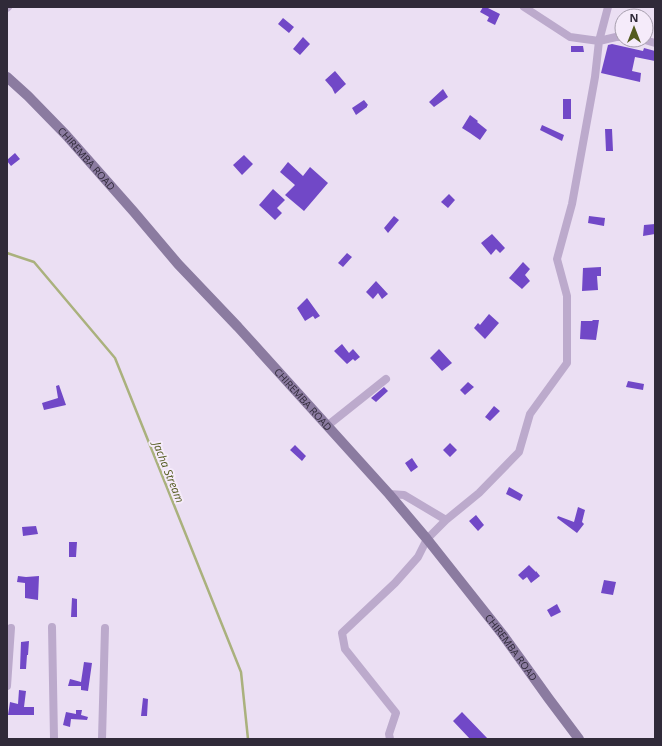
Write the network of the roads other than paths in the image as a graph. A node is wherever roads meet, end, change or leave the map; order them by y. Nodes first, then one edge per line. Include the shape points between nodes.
1 (524, 7) edge
2 (608, 7) edge
3 (614, 37) edge
4 (599, 41) junction
5 (7, 77) edge
6 (386, 379) dead end
7 (327, 426) junction
8 (388, 494) junction
9 (446, 520) junction
10 (427, 539) junction
11 (52, 627) dead end
12 (11, 628) dead end
13 (105, 628) dead end
14 (7, 686) edge
15 (54, 739) edge
16 (102, 739) edge
17 (390, 739) edge
18 (579, 739) edge

1 - 4 street via 570,37
2 - 4 street
3 - 4 street
4 - 9 street via 572,204 558,258 567,296 567,363 530,414 519,452 479,493
5 - 7 main road, CHIREMBA ROAD via 66,135 178,264
6 - 7 street
7 - 8 main road, CHIREMBA ROAD
8 - 9 street via 404,495
8 - 10 main road, CHIREMBA ROAD
9 - 10 street
10 - 17 street via 418,557 395,583 342,633 345,648 396,714 388,734
10 - 18 main road, CHIREMBA ROAD via 508,641
11 - 15 street
12 - 14 street
13 - 16 street

